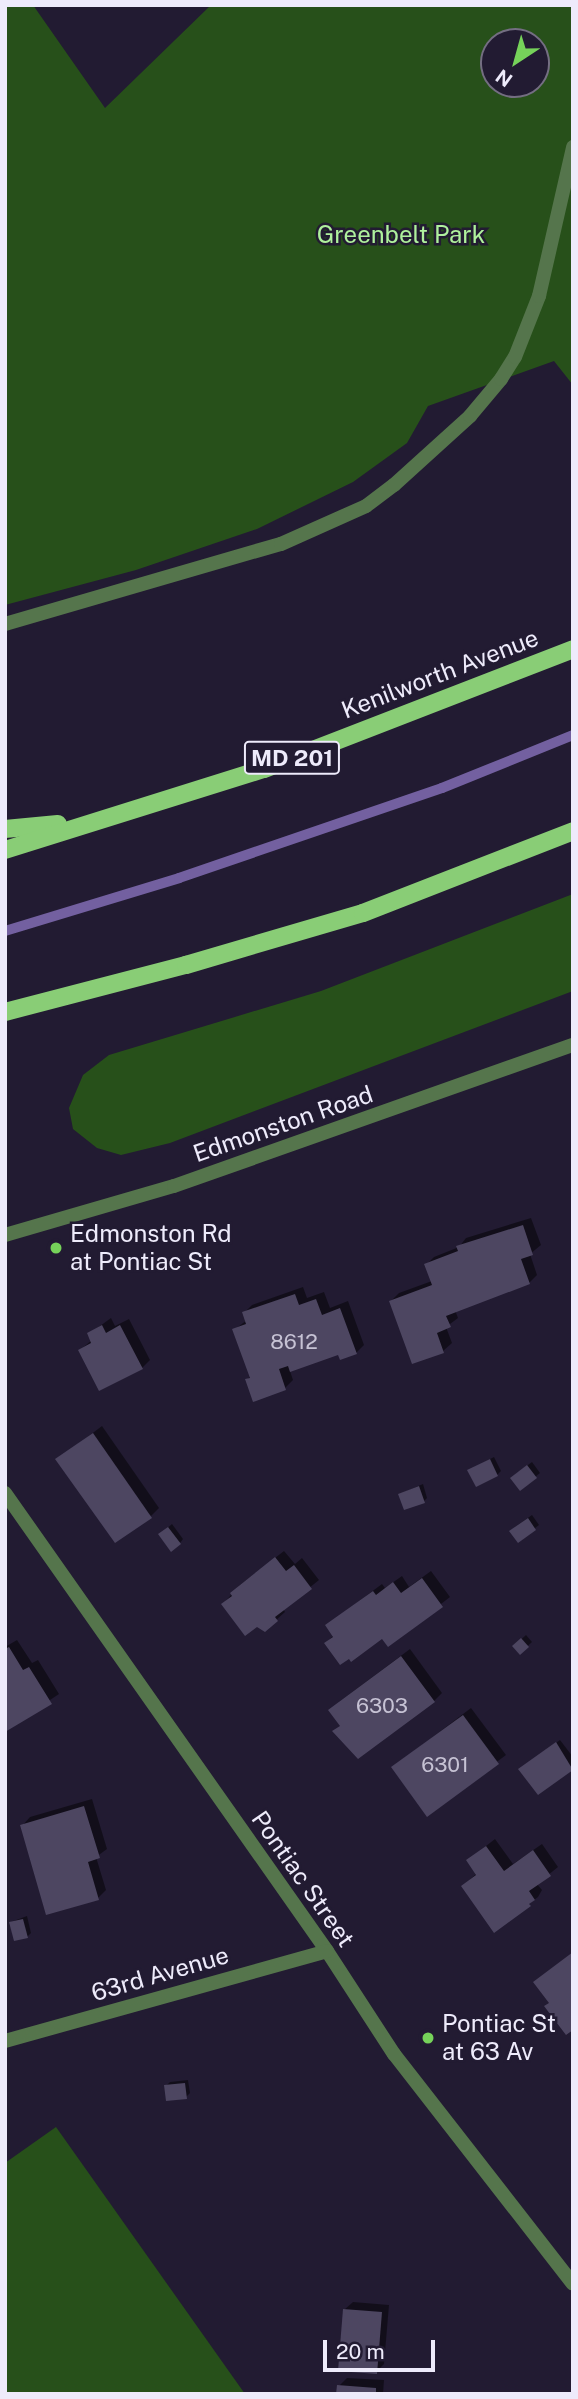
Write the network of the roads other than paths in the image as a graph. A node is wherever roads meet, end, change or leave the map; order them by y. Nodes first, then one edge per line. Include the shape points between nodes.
1 (573, 146) edge
2 (5, 624) edge
3 (573, 649) edge
4 (90, 822) junction
5 (5, 829) edge
6 (573, 831) edge
7 (5, 850) edge
8 (10, 1013) edge
9 (573, 1045) edge
10 (5, 1235) edge
11 (5, 1493) edge
12 (327, 1951) junction
13 (5, 2041) edge
14 (573, 2284) edge

1 - 2 street via 539,296 515,357 470,416 394,485 366,506 281,544
3 - 4 main road, Kenilworth Avenue / MD 201 via 264,769
4 - 5 main road
4 - 7 main road, Kenilworth Avenue / MD 201
6 - 8 main road via 363,913
9 - 10 street, Edmonston Road via 174,1186
11 - 12 street, Pontiac Street
12 - 13 street, 63rd Avenue
12 - 14 street, Pontiac Street via 403,2066

